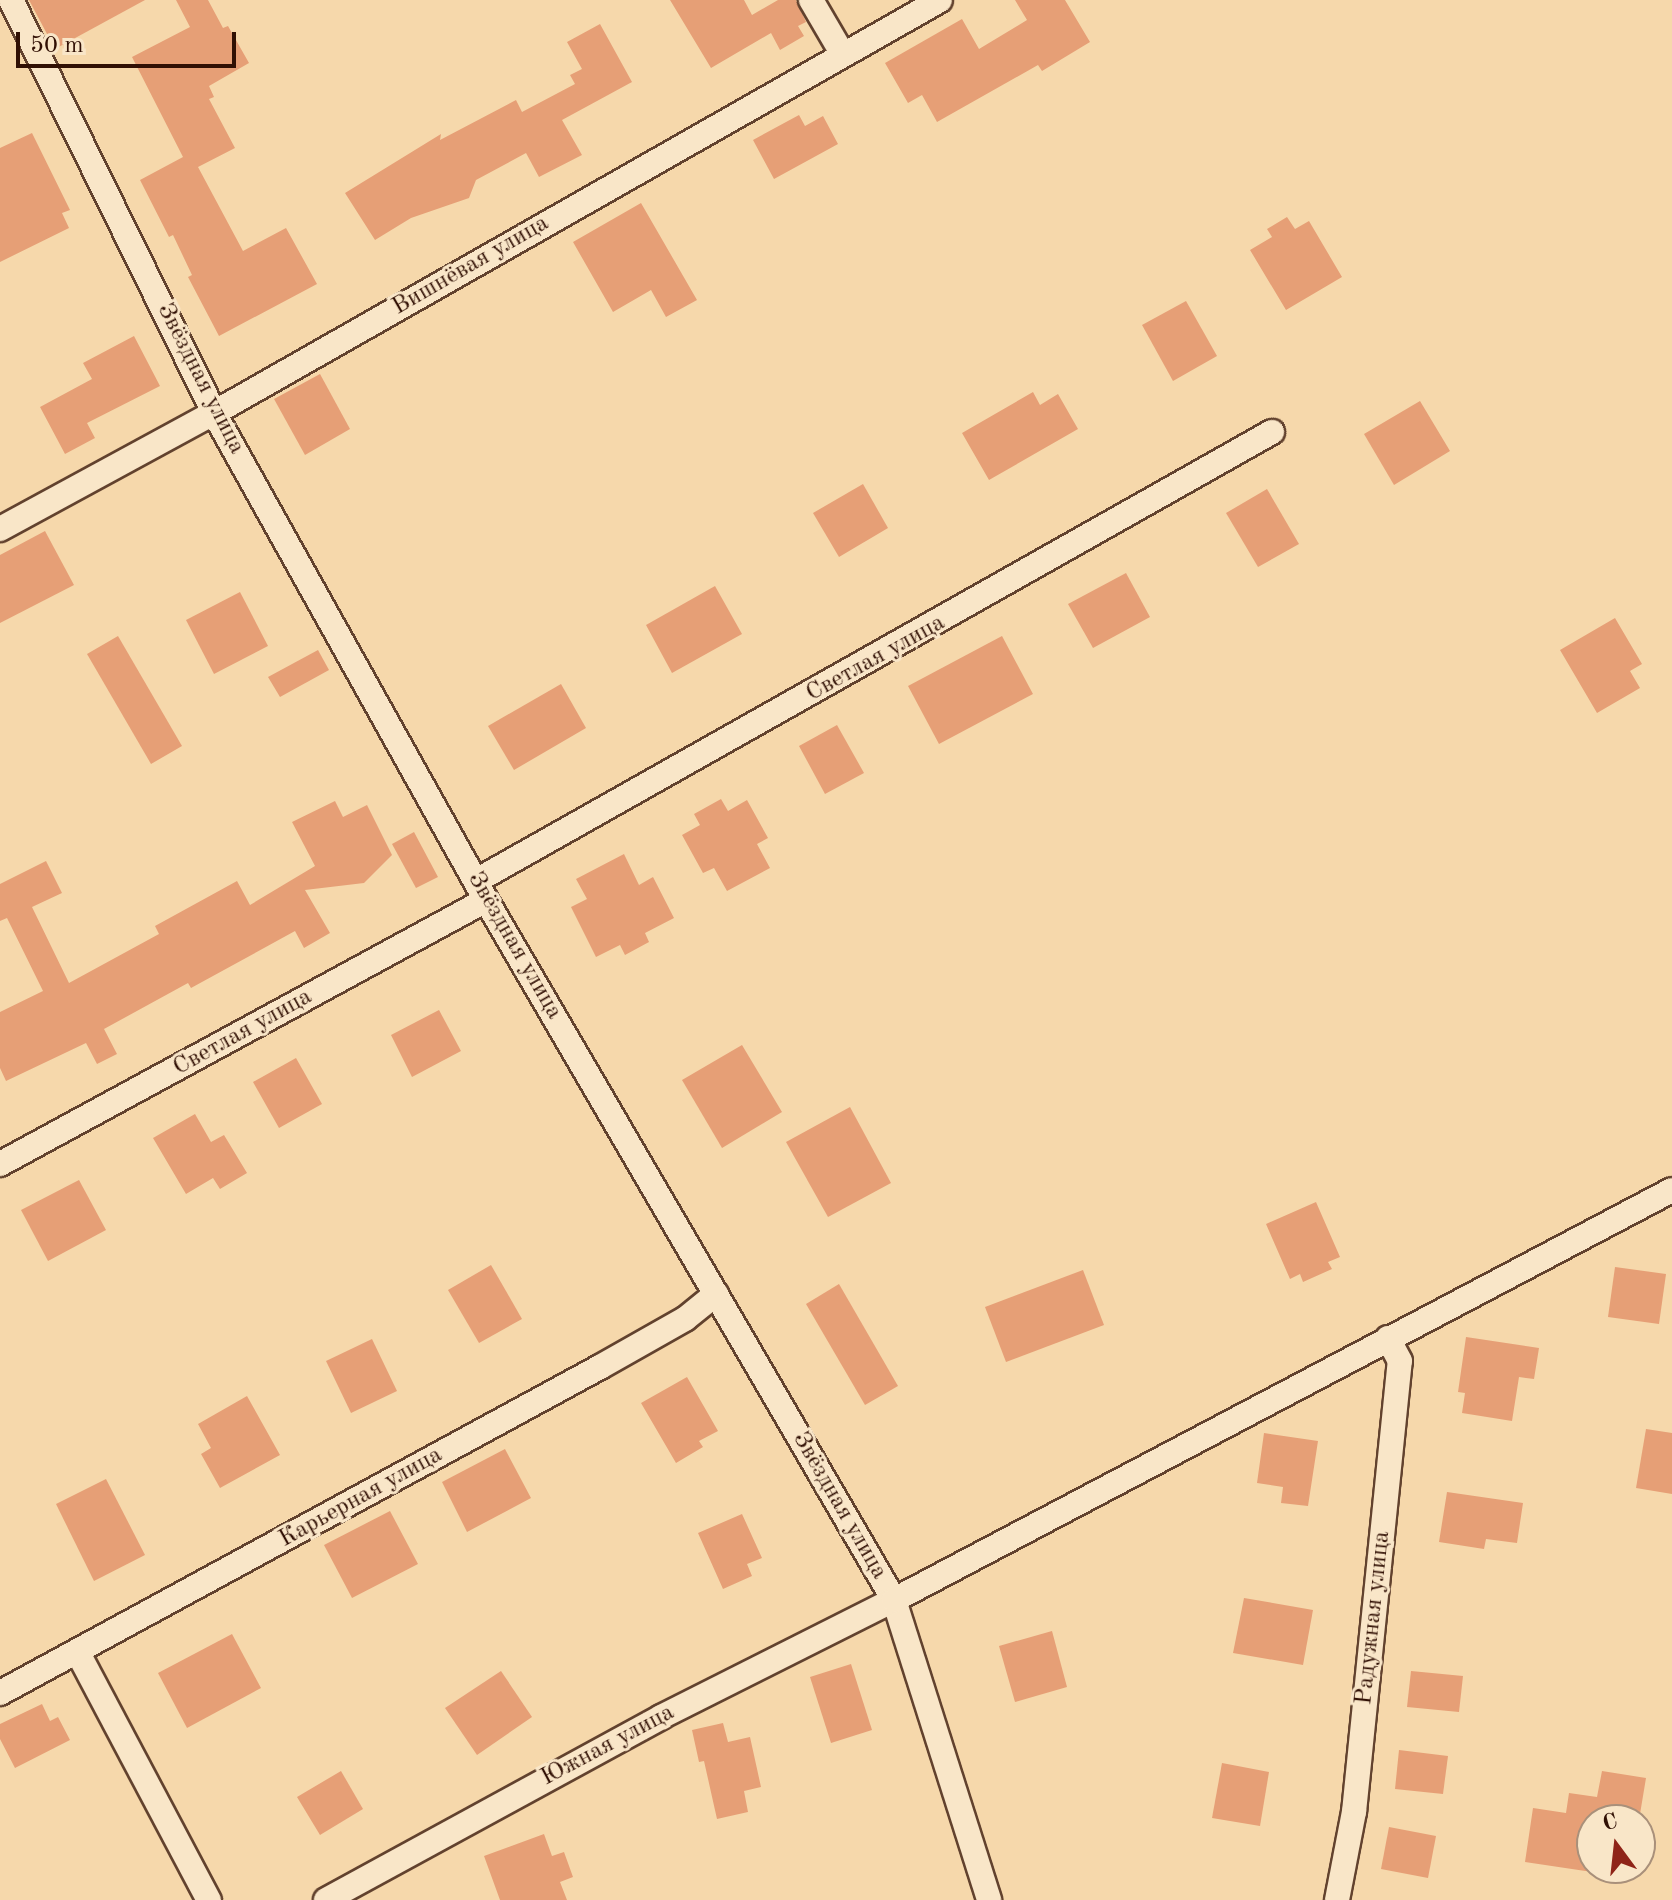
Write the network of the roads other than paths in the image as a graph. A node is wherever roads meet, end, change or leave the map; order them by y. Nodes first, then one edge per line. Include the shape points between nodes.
1 (11, 0) edge
2 (811, 0) edge
3 (940, 0) edge
4 (842, 53) junction
5 (214, 413) junction
6 (1272, 432) dead end
7 (0, 529) edge
8 (481, 891) junction
9 (0, 1164) edge
10 (1672, 1190) edge
11 (716, 1294) junction
12 (1388, 1338) junction
13 (894, 1600) junction
14 (78, 1653) junction
15 (0, 1693) edge
16 (209, 1900) edge
17 (326, 1900) edge
18 (989, 1900) edge
19 (1337, 1900) edge

1 - 5 street, Звёздная улица
2 - 4 street
3 - 4 street, Вишнёвая улица
4 - 5 street, Вишнёвая улица
5 - 7 street, Вишнёвая улица
5 - 8 street, Звёздная улица
6 - 8 street, Светлая улица
8 - 9 street, Светлая улица
8 - 11 street, Звёздная улица
10 - 12 street, Южная улица
11 - 13 street, Звёздная улица
11 - 14 street, Карьерная улица via 685,1319 600,1367
12 - 13 street, Южная улица
12 - 19 street, Радужная улица via 1400,1361 1354,1812
13 - 17 street, Южная улица via 661,1717
13 - 18 street, Звёздная улица
14 - 15 street, Карьерная улица
14 - 16 street

